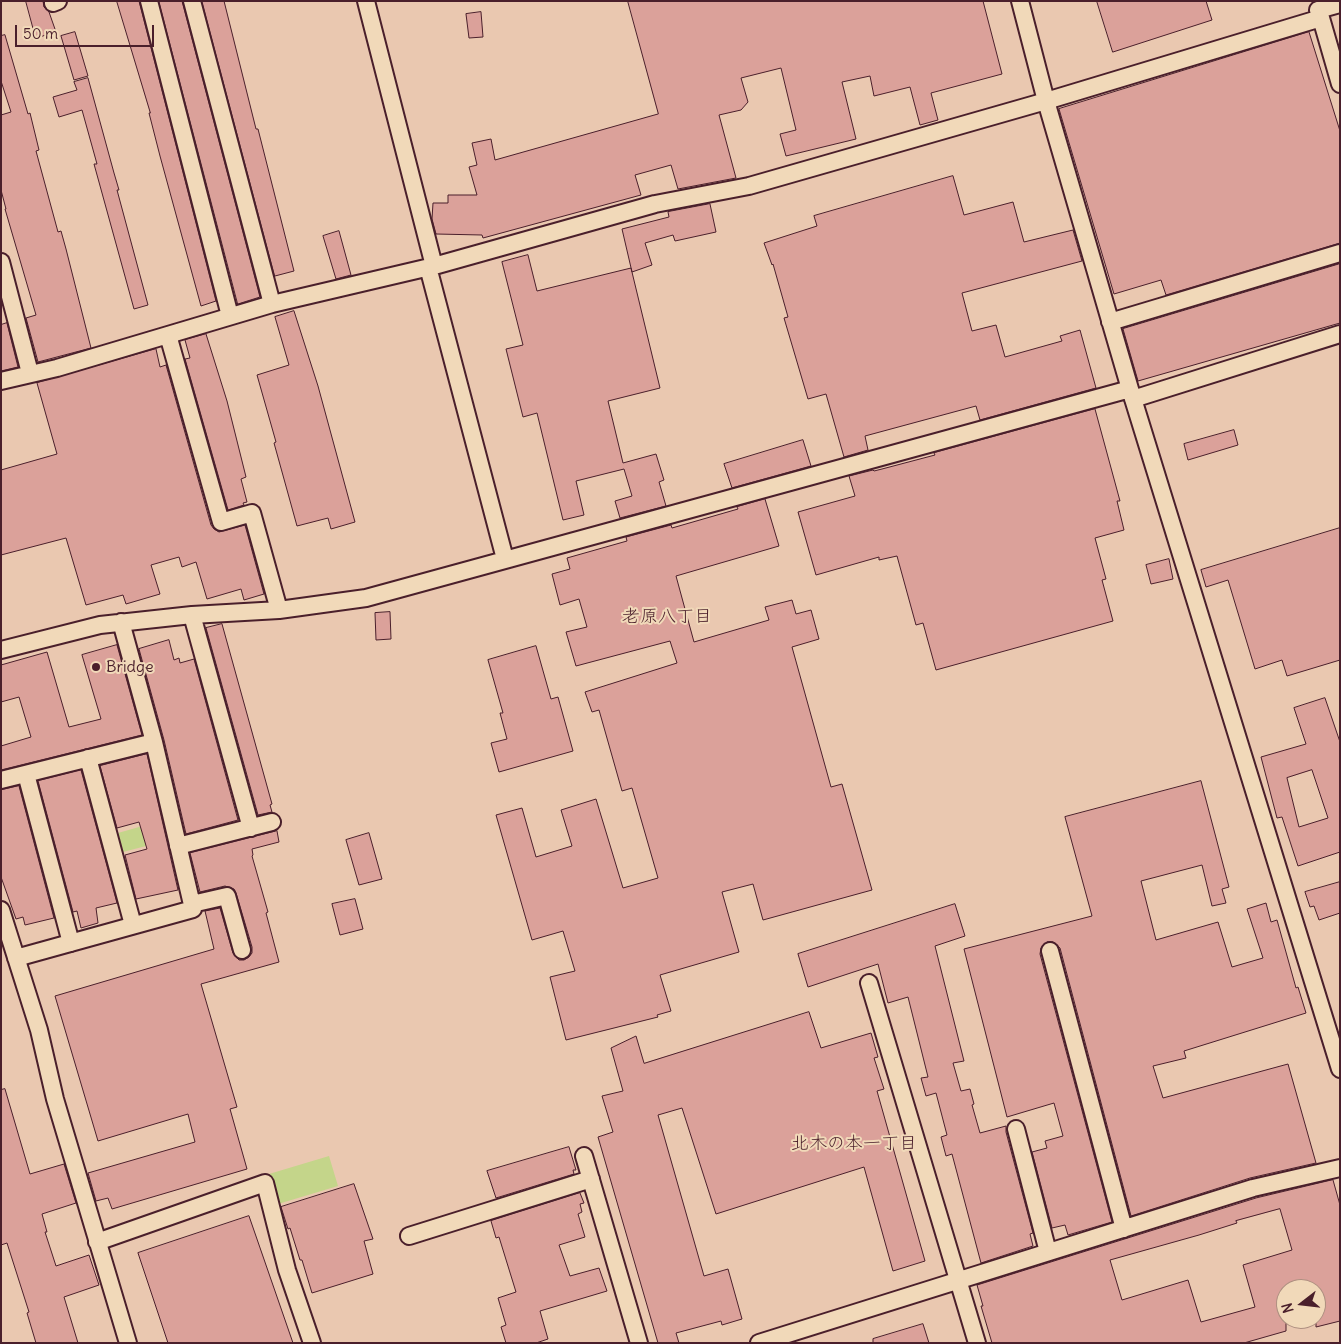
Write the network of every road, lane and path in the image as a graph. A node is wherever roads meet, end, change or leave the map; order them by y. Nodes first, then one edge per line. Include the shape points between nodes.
1 (148, 1) edge
2 (192, 1) edge
3 (366, 1) edge
4 (1020, 1) edge
5 (1340, 4) edge
6 (1318, 10) dead end
7 (1340, 84) edge
8 (1046, 102) junction
9 (1340, 253) edge
10 (1, 262) edge
11 (431, 267) junction
12 (272, 304) junction
13 (7, 307) edge
14 (230, 316) junction
15 (1110, 322) junction
16 (1340, 334) edge
17 (168, 335) junction
18 (30, 373) junction
19 (1, 380) edge
20 (1131, 394) junction
21 (505, 560) junction
22 (279, 610) junction
23 (192, 615) junction
24 (121, 622) junction
25 (1, 650) edge
26 (154, 742) junction
27 (88, 758) junction
28 (26, 774) junction
29 (1, 780) edge
30 (272, 822) dead end
31 (251, 828) junction
32 (178, 846) junction
33 (192, 904) junction
34 (1, 910) edge
35 (133, 925) junction
36 (71, 942) junction
37 (242, 950) dead end
38 (1050, 951) dead end
39 (16, 958) junction
40 (870, 983) dead end
41 (1340, 1069) edge
42 (1016, 1130) dead end
43 (584, 1156) dead end
44 (1340, 1168) edge
45 (591, 1179) junction
46 (1124, 1228) junction
47 (409, 1236) dead end
48 (97, 1242) junction
49 (1048, 1252) junction
50 (959, 1281) junction
51 (128, 1343) edge
52 (312, 1343) edge
53 (639, 1343) edge
54 (759, 1343) edge
55 (978, 1343) edge

1 - 14 street
2 - 12 street
3 - 11 street
4 - 8 street
5 - 6 street
7 - 8 street via 1321,18
8 - 11 street via 749,186 655,204
8 - 15 street
9 - 15 street
10 - 13 street
11 - 12 street
11 - 21 street
12 - 14 street
13 - 18 street
14 - 17 street
15 - 20 street
16 - 20 street
17 - 18 street
17 - 22 street via 221,522 252,513
18 - 19 street
20 - 21 street
20 - 41 street
21 - 22 street via 366,598
22 - 23 street
23 - 24 street
23 - 31 street
24 - 25 street via 100,624
24 - 26 street
26 - 27 street
26 - 32 street
27 - 28 street
27 - 35 street
28 - 29 street
28 - 36 street
30 - 31 street
31 - 32 street
32 - 33 street
33 - 35 street via 193,909
33 - 37 street via 227,896
34 - 39 street
35 - 36 street
36 - 39 street
38 - 46 street
39 - 48 street
40 - 50 street
42 - 49 street
43 - 45 street
44 - 46 street via 1253,1188
45 - 47 street
45 - 53 street
46 - 49 street
48 - 51 street
48 - 52 street via 265,1183 287,1270
49 - 50 street
50 - 54 street
50 - 55 street

